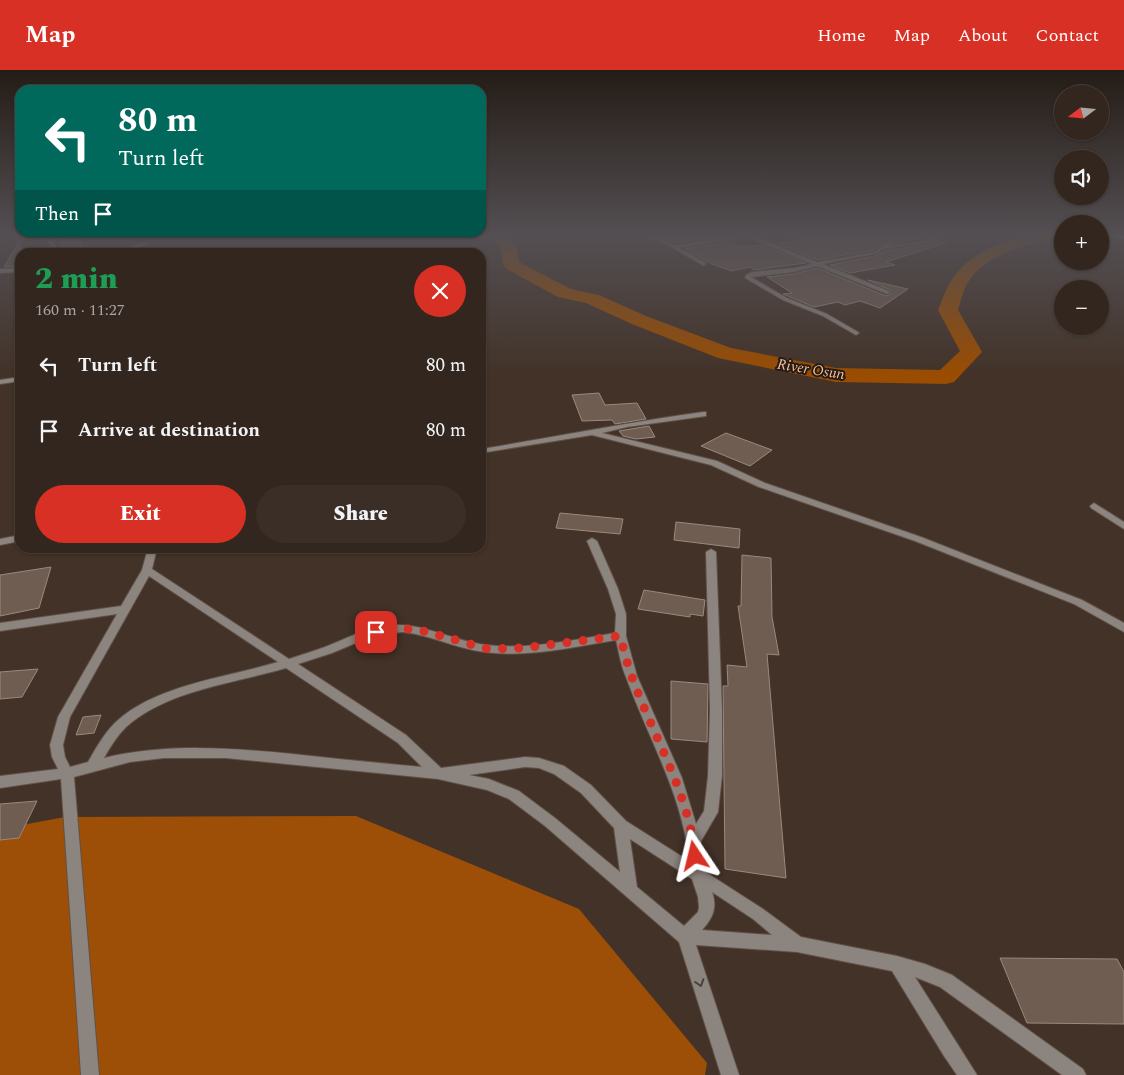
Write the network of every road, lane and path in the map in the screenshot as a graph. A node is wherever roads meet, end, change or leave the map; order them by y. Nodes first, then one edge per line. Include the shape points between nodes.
1 (754, 282) edge
2 (861, 282) edge
3 (886, 292) dead end
4 (856, 333) dead end
5 (15, 380) edge
6 (0, 382) edge
7 (702, 414) dead end
8 (592, 433) junction
9 (486, 449) edge
10 (1094, 506) dead end
11 (1124, 526) edge
12 (15, 539) edge
13 (592, 541) dead end
14 (0, 542) edge
15 (711, 552) dead end
16 (152, 553) edge
17 (147, 570) junction
18 (126, 609) junction
19 (0, 627) edge
20 (1124, 628) edge
21 (620, 636) junction
22 (288, 663) junction
23 (94, 764) junction
24 (67, 772) junction
25 (438, 774) junction
26 (0, 782) edge
27 (621, 825) junction
28 (694, 840) junction
29 (696, 873) junction
30 (630, 889) junction
31 (685, 936) junction
32 (797, 944) junction
33 (897, 964) junction
34 (90, 1075) edge
35 (730, 1075) edge
36 (968, 1075) edge
37 (1077, 1075) edge

1 - 4 street
2 - 3 street
5 - 6 street
7 - 8 street via 626,424
8 - 9 street
8 - 20 street via 714,463 762,485 918,539 1078,602
10 - 11 street
12 - 14 street
13 - 21 street via 621,614
15 - 28 street via 715,776 711,812
16 - 17 street
17 - 18 street
17 - 22 street
18 - 19 street
18 - 24 street via 64,718 55,742 57,757
21 - 22 street via 488,649 416,629 388,629 364,634
21 - 28 street via 631,676 675,778
22 - 23 street via 235,676 148,707 126,720 111,735
22 - 25 street via 402,739
23 - 24 street
23 - 25 street via 164,753 226,753
24 - 26 street
24 - 34 street
25 - 27 street via 539,763 560,770 586,789
25 - 30 street via 489,785 514,796
27 - 29 street
27 - 30 street
28 - 29 street
29 - 31 street via 707,907 704,916
29 - 32 street
30 - 31 street
31 - 32 street
31 -> 35 street
32 - 33 street
33 - 36 street
33 - 37 street via 946,981

